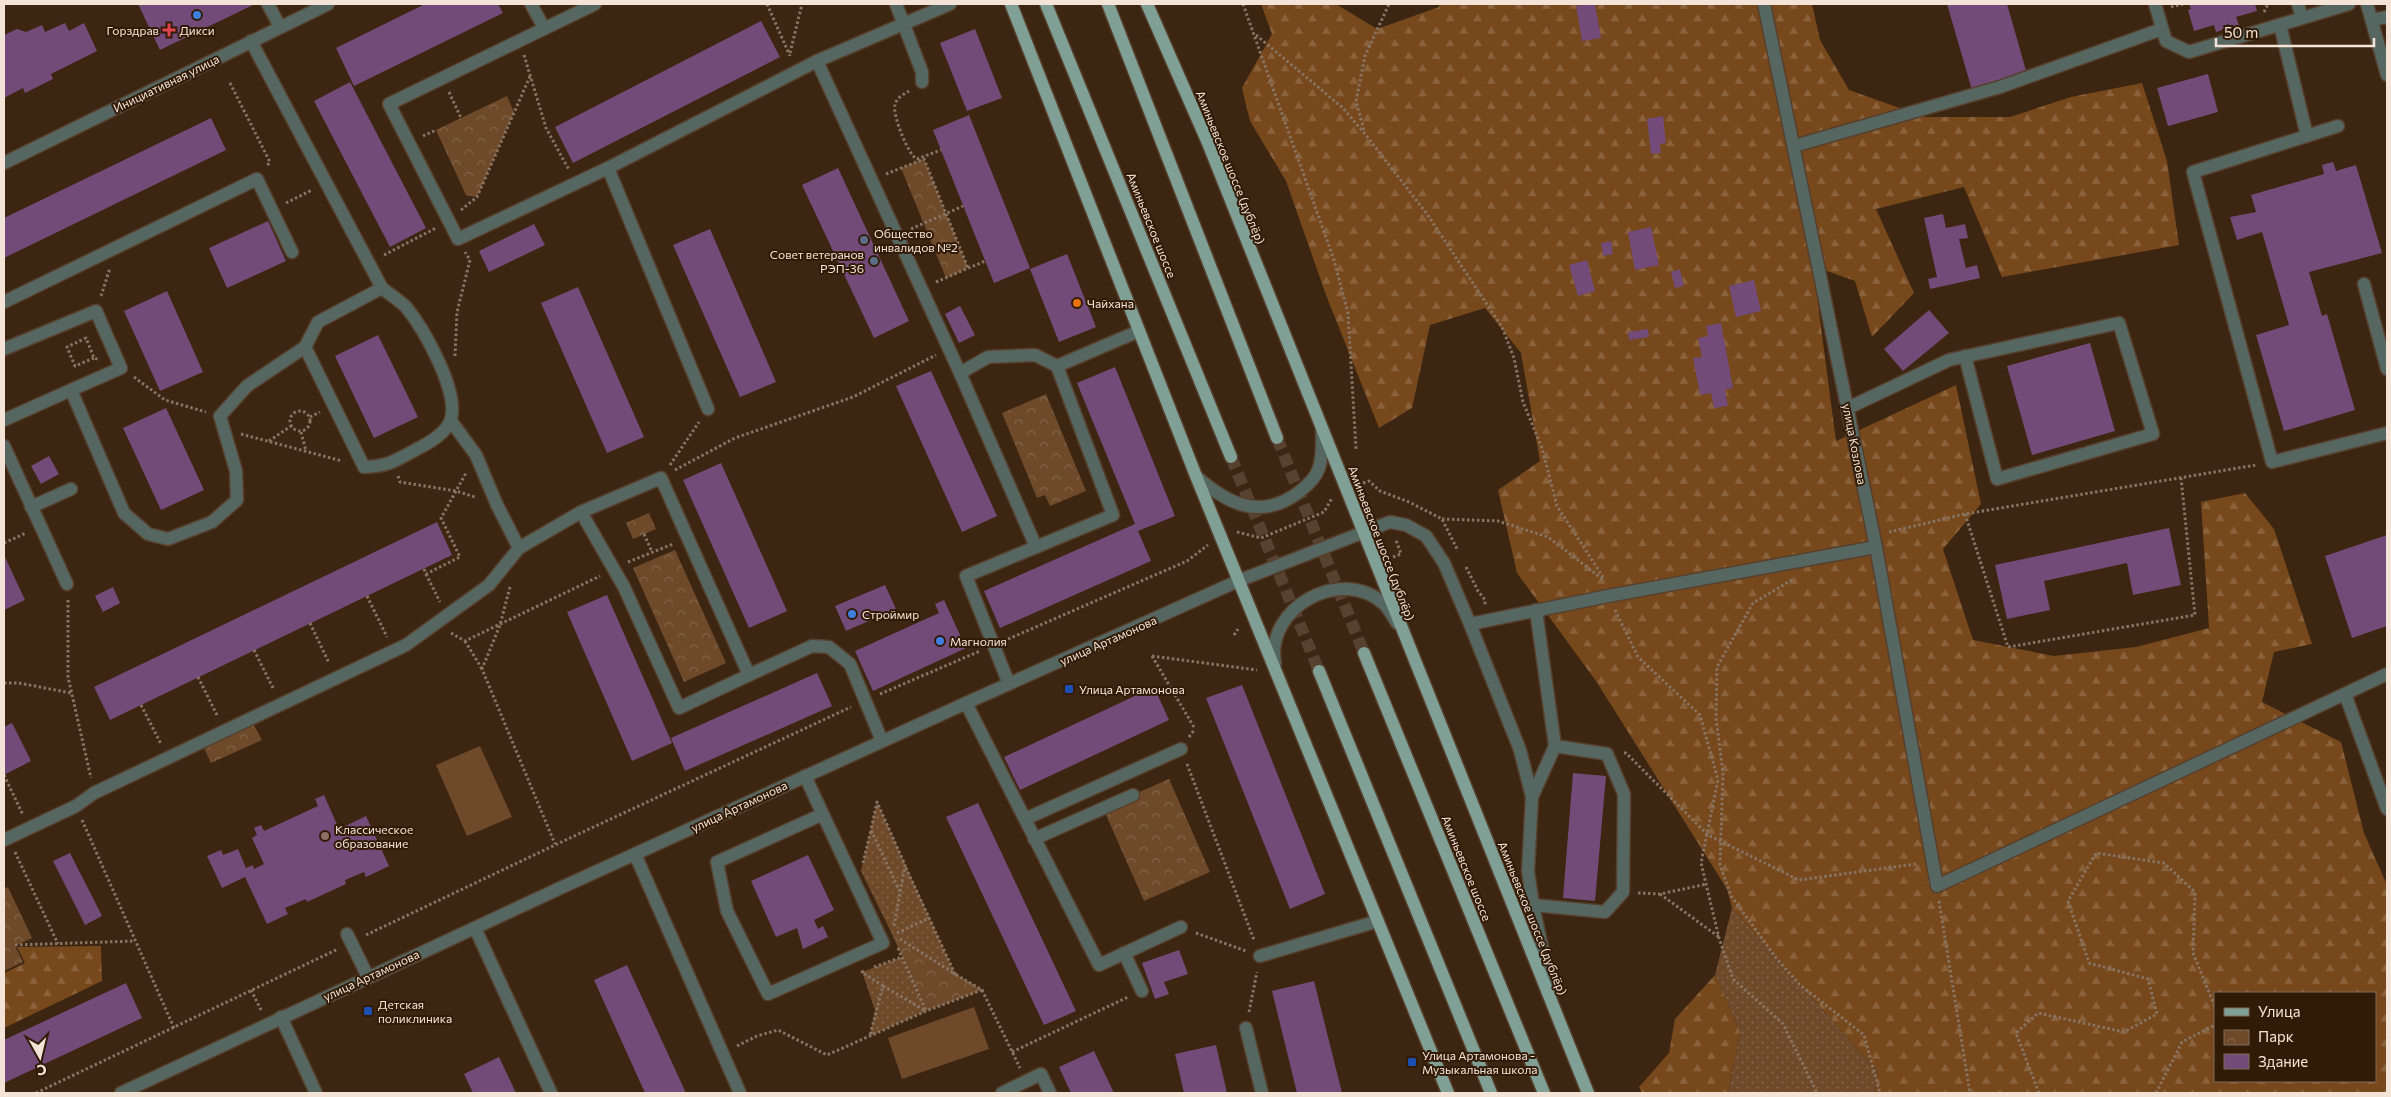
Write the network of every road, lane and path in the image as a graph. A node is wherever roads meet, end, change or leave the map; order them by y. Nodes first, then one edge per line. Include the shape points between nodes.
1 (268, 4) edge
2 (328, 4) edge
3 (531, 4) edge
4 (595, 4) edge
5 (767, 4) edge
6 (802, 4) edge
7 (896, 4) edge
8 (950, 4) edge
9 (1011, 4) edge
10 (1046, 4) edge
11 (1108, 4) edge
12 (1146, 4) edge
13 (1243, 4) edge
14 (1389, 4) edge
15 (1764, 4) edge
16 (2155, 4) edge
17 (2298, 4) edge
18 (2350, 4) edge
19 (2367, 4) edge
20 (2387, 17) edge
21 (2302, 18) junction
22 (2372, 20) junction
23 (905, 24) junction
24 (2280, 25) junction
25 (280, 26) junction
26 (544, 28) junction
27 (2162, 28) junction
28 (1256, 35) junction
29 (251, 41) junction
30 (790, 54) junction
31 (525, 57) dead end
32 (817, 62) junction
33 (796, 70) junction
34 (531, 74) junction
35 (2387, 75) edge
36 (922, 82) joint
37 (230, 83) dead end
38 (449, 91) dead end
39 (461, 118) dead end
40 (2338, 126) dead end
41 (1365, 134) junction
42 (2307, 136) junction
43 (1794, 146) junction
44 (941, 150) dead end
45 (4, 162) edge
46 (265, 168) dead end
47 (608, 168) junction
48 (901, 168) dead end
49 (577, 183) junction
50 (963, 206) dead end
51 (946, 213) junction
52 (449, 222) junction
53 (897, 235) junction
54 (458, 239) junction
55 (117, 247) junction
56 (292, 252) dead end
57 (985, 261) dead end
58 (368, 263) junction
59 (968, 268) junction
60 (946, 278) dead end
61 (2364, 284) dead end
62 (382, 288) junction
63 (4, 302) edge
64 (96, 311) junction
65 (1140, 331) junction
66 (305, 347) junction
67 (948, 348) junction
68 (4, 349) edge
69 (1965, 356) junction
70 (94, 358) joint
71 (454, 359) dead end
72 (1058, 366) junction
73 (2387, 370) edge
74 (960, 373) junction
75 (71, 390) junction
76 (165, 400) dead end
77 (1848, 408) junction
78 (708, 409) dead end
79 (220, 416) junction
80 (4, 420) edge
81 (451, 421) junction
82 (700, 421) dead end
83 (291, 426) junction
84 (1322, 430) junction
85 (301, 432) junction
86 (2387, 433) edge
87 (243, 434) dead end
88 (1277, 438) tunnel mouth
89 (268, 442) junction
90 (4, 446) edge
91 (1356, 448) dead end
92 (306, 451) junction
93 (476, 455) junction
94 (1231, 456) tunnel mouth
95 (2272, 462) junction
96 (385, 466) junction
97 (364, 467) junction
98 (1196, 476) junction
99 (661, 478) junction
100 (2181, 478) junction
101 (71, 489) dead end
102 (456, 491) junction
103 (1334, 495) dead end
104 (478, 498) dead end
105 (31, 507) junction
106 (581, 512) junction
107 (1965, 514) junction
108 (1442, 519) dead end
109 (40, 526) junction
110 (1237, 532) dead end
111 (1363, 532) junction
112 (644, 534) dead end
113 (688, 538) junction
114 (1396, 540) dead end
115 (1875, 541) junction
116 (4, 543) edge
117 (1206, 546) dead end
118 (1036, 547) junction
119 (519, 548) junction
120 (652, 552) junction
121 (1393, 557) dead end
122 (424, 568) dead end
123 (613, 569) junction
124 (426, 574) junction
125 (1800, 575) dead end
126 (512, 577) dead end
127 (1605, 580) junction
128 (1238, 581) junction
129 (67, 584) dead end
130 (367, 596) dead end
131 (1608, 596) junction
132 (442, 606) dead end
133 (69, 609) dead end
134 (1536, 610) junction
135 (310, 623) dead end
136 (1470, 624) junction
137 (434, 625) junction
138 (500, 625) junction
139 (1238, 628) dead end
140 (1400, 628) junction
141 (385, 632) dead end
142 (1234, 636) dead end
143 (465, 641) junction
144 (993, 645) junction
145 (254, 650) dead end
146 (1364, 653) tunnel mouth
147 (327, 659) dead end
148 (482, 670) junction
149 (1257, 670) dead end
150 (1319, 671) tunnel mouth
151 (2387, 674) edge
152 (749, 675) junction
153 (1277, 676) junction
154 (198, 677) dead end
155 (4, 683) edge
156 (1009, 684) junction
157 (71, 693) junction
158 (2345, 694) junction
159 (865, 701) junction
160 (966, 703) junction
161 (281, 704) junction
162 (141, 705) dead end
163 (225, 731) junction
164 (882, 741) junction
165 (1555, 746) junction
166 (1181, 749) junction
167 (1607, 754) junction
168 (168, 758) junction
169 (4, 775) edge
170 (805, 776) junction
171 (94, 793) junction
172 (1133, 795) dead end
173 (1532, 796) junction
174 (2387, 809) edge
175 (823, 814) junction
176 (1025, 819) junction
177 (29, 828) junction
178 (1708, 835) junction
179 (6, 838) edge
180 (1034, 838) junction
181 (90, 840) dead end
182 (1720, 841) junction
183 (555, 844) junction
184 (635, 854) junction
185 (1932, 862) junction
186 (905, 865) junction
187 (1707, 884) junction
188 (1936, 886) junction
189 (900, 892) junction
190 (1623, 892) junction
191 (1660, 894) junction
192 (1533, 905) junction
193 (929, 918) junction
194 (1378, 921) junction
195 (1181, 927) joint
196 (475, 928) junction
197 (892, 934) junction
198 (350, 938) junction
199 (1719, 938) junction
200 (135, 941) junction
201 (58, 944) junction
202 (15, 946) dead end
203 (1124, 953) junction
204 (1260, 956) junction
205 (902, 957) dead end
206 (955, 974) junction
207 (368, 977) junction
208 (883, 986) junction
209 (982, 990) junction
210 (1142, 991) joint
211 (2214, 1005) edge
212 (1554, 1008) junction
213 (926, 1011) junction
214 (281, 1017) junction
215 (2214, 1026) edge
216 (174, 1028) junction
217 (1246, 1028) joint
218 (870, 1036) junction
219 (1012, 1052) junction
220 (723, 1054) junction
221 (1026, 1082) junction
222 (36, 1093) edge
223 (121, 1093) edge
224 (316, 1093) edge
225 (552, 1093) edge
226 (740, 1093) edge
227 (1002, 1093) edge
228 (1050, 1093) edge
229 (1262, 1093) edge
230 (1448, 1093) edge
231 (1492, 1093) edge
232 (1544, 1093) edge
233 (1588, 1093) edge
234 (1816, 1093) edge
235 (1880, 1093) edge
236 (1970, 1093) edge
237 (2039, 1093) edge
238 (2156, 1093) edge

1 - 25 street
2 - 25 street, Инициативная улица
3 - 26 street
4 - 26 street
5 - 30 path
6 - 30 path
7 - 23 street
8 - 23 street
9 - 65 main road
10 - 94 main road, Аминьевское шоссе
11 - 88 main road
12 - 84 main road, Аминьевское шоссе (дублёр) via 1208,143
13 - 28 path
14 - 41 path via 1365,56 1356,101
15 - 43 street, улица Козлова
16 - 27 street
17 - 21 street
18 - 21 street
19 - 22 street
20 - 22 street
21 - 24 street
22 - 35 street
23 - 32 street
23 - 36 street via 922,72
24 - 27 street via 2189,52 2166,41
24 - 42 street
25 - 29 street, Инициативная улица
26 - 52 street via 389,104
27 - 43 street via 2000,87
28 - 41 path via 1343,108
28 - 91 path via 1334,260 1348,313
29 - 45 street, Инициативная улица
29 - 58 street
30 - 33 path
31 - 34 path
32 - 33 street
32 - 53 street
33 - 47 street
34 - 49 path via 546,128
34 - 52 path via 477,196
36 - 44 path via 897,100 894,105 896,117 914,159
37 - 46 path via 270,162
38 - 39 path
40 - 42 street
41 - 127 path via 1427,214 1502,327 1514,358 1523,402 1542,448 1557,506
42 - 95 street via 2193,172
43 - 77 street, улица Козлова
47 - 49 street
47 - 78 street
48 - 51 path via 924,159
49 - 54 street
50 - 51 path
51 - 53 path
51 - 59 path
52 - 54 street
52 - 58 path
53 - 67 street
54 - 71 path via 470,260 457,312
55 - 56 street via 257,179
55 - 63 street
55 - 64 path
57 - 59 path
58 - 62 street
59 - 60 path
61 - 73 street
62 - 66 street via 318,322
62 - 81 street via 405,306 428,339 444,374 452,406
64 - 68 street
64 - 75 street via 121,368
65 - 72 street
65 - 98 main road
66 - 79 street via 247,386
66 - 97 street
67 - 74 street
67 - 99 path via 853,397 735,438
69 - 69 street via 2119,323 2153,434 1997,479
69 - 77 street via 1948,360
70 - 70 path via 86,338 67,347 75,366
72 - 74 street via 1035,355 988,357
72 - 118 street via 1112,515
74 - 118 street
75 - 79 street via 124,513 148,534 168,539 212,522 237,500 236,471
75 - 80 street
76 - 79 path
77 - 115 street, улица Козлова
81 - 93 street
81 - 96 street via 434,440
82 - 99 path
83 - 85 path
83 - 85 path via 291,418 296,412 307,414 310,425
83 - 89 path
84 - 98 street via 1318,470 1304,489 1283,502 1259,507 1235,503 1213,492
84 - 111 main road, Аминьевское шоссе (дублёр)
85 - 92 path
86 - 95 street
87 - 89 path
89 - 92 path
90 - 105 street
92 - 97 path
93 - 102 path
93 - 119 street
95 - 100 path
96 - 97 street
96 - 102 path via 397,473 400,482
98 - 128 main road
99 - 106 street
99 - 113 street
100 - 107 path
100 - 107 path via 2195,615 2008,647
101 - 105 street
102 - 104 path
102 - 124 path via 442,518 460,557
103 - 110 path via 1324,512 1261,538
105 - 109 street
106 - 119 street
106 - 123 street
107 - 115 path
108 - 127 path via 1498,521 1548,537
109 - 116 path
109 - 129 street
111 - 128 street, улица Артамонова
111 - 136 street, улица Артамонова via 1390,522 1406,525 1426,536 1444,563
111 - 140 main road, Аминьевское шоссе (дублёр)
112 - 120 path
113 - 120 path
113 - 152 street
114 - 121 path via 1401,554
115 - 131 street
115 - 185 street, улица Козлова
117 - 144 path via 1188,561
118 - 144 street via 966,576
119 - 137 street via 489,585
120 - 123 path
122 - 124 path
123 - 138 path
123 - 152 street via 679,708
124 - 132 path
125 - 182 path via 1753,603 1717,667 1716,718 1723,773
126 - 138 path
127 - 131 path
128 - 153 main road
128 - 156 street, улица Артамонова
130 - 141 path
131 - 134 street
131 - 178 path via 1638,657 1700,715 1718,780
133 - 157 path via 68,677
134 - 136 street
134 - 165 street
135 - 147 path
136 - 173 street, улица Артамонова via 1520,750
137 - 143 path
137 - 161 street via 406,645
138 - 143 path
138 - 148 path
139 - 142 path
140 - 153 street via 1385,605 1363,593 1339,590 1315,595 1295,608 1280,627 1272,650
140 - 212 main road, Аминьевское шоссе (дублёр)
143 - 148 path
144 - 156 street
144 - 159 path
145 - 161 path
146 - 232 main road, Аминьевское шоссе
148 - 183 path
149 - 166 path via 1152,656 1194,729
150 - 231 main road
151 - 158 street
152 - 159 street via 812,646 829,647 850,664
153 - 194 main road
154 - 163 path
155 - 157 path
156 - 160 street, улица Артамонова
157 - 171 path
158 - 174 street
158 - 188 street
159 - 164 street
159 - 183 path
160 - 164 street, улица Артамонова
160 - 176 street
161 - 163 street
162 - 168 path
163 - 168 street
164 - 170 street, улица Артамонова
165 - 167 street
165 - 173 street
166 - 176 street
166 - 204 path
167 - 178 path via 1626,752
167 - 190 street via 1624,794
168 - 171 street
169 - 177 path
170 - 175 street
170 - 184 street, улица Артамонова
171 - 177 street via 76,806
172 - 180 street
173 - 192 street via 1528,872
175 - 175 street via 883,943 768,994 727,911 717,862
176 - 180 street
177 - 179 street
178 - 182 path
178 - 187 path via 1701,863
179 - 201 path
180 - 203 street via 1099,965
181 - 200 path
182 - 185 path via 1799,880
182 - 235 path via 1720,865 1731,896 1800,985 1864,1035
183 - 198 path
184 - 196 street, улица Артамонова
184 - 220 street
185 - 188 street, улица Козлова
186 - 189 path
186 - 189 path via 877,802 871,830
186 - 193 path
187 - 191 path
187 - 199 path
188 - 236 path
189 - 197 path
190 - 191 path
190 - 192 street via 1605,912
191 - 199 path
192 - 212 street
193 - 197 path
193 - 206 path
194 - 204 street
194 - 230 main road
195 - 203 street
195 - 204 path
196 - 207 street, улица Артамонова
196 - 225 street
197 - 206 path
198 - 207 street
198 - 216 path
199 - 234 path via 1733,979 1783,1024
200 - 201 path
200 - 216 path
201 - 202 path
203 - 210 street
204 - 217 path
205 - 208 path via 862,972
206 - 209 path
207 - 214 street, улица Артамонова
208 - 213 path
208 - 218 path
209 - 213 path
209 - 219 path
210 - 219 path
211 - 237 path via 2193,953 2195,892 2164,863 2096,853 2068,901 2088,963 2148,979 2157,1014 2124,1032 2038,1013 2016,1033
212 - 233 main road, Аминьевское шоссе (дублёр)
213 - 218 path
214 - 223 street, улица Артамонова
214 - 224 street
215 - 238 path via 2182,1042
216 - 222 path
217 - 229 street
218 - 220 path via 827,1055 778,1030 757,1036
219 - 221 path
220 - 226 street
221 - 227 street
221 - 228 street via 1041,1074

